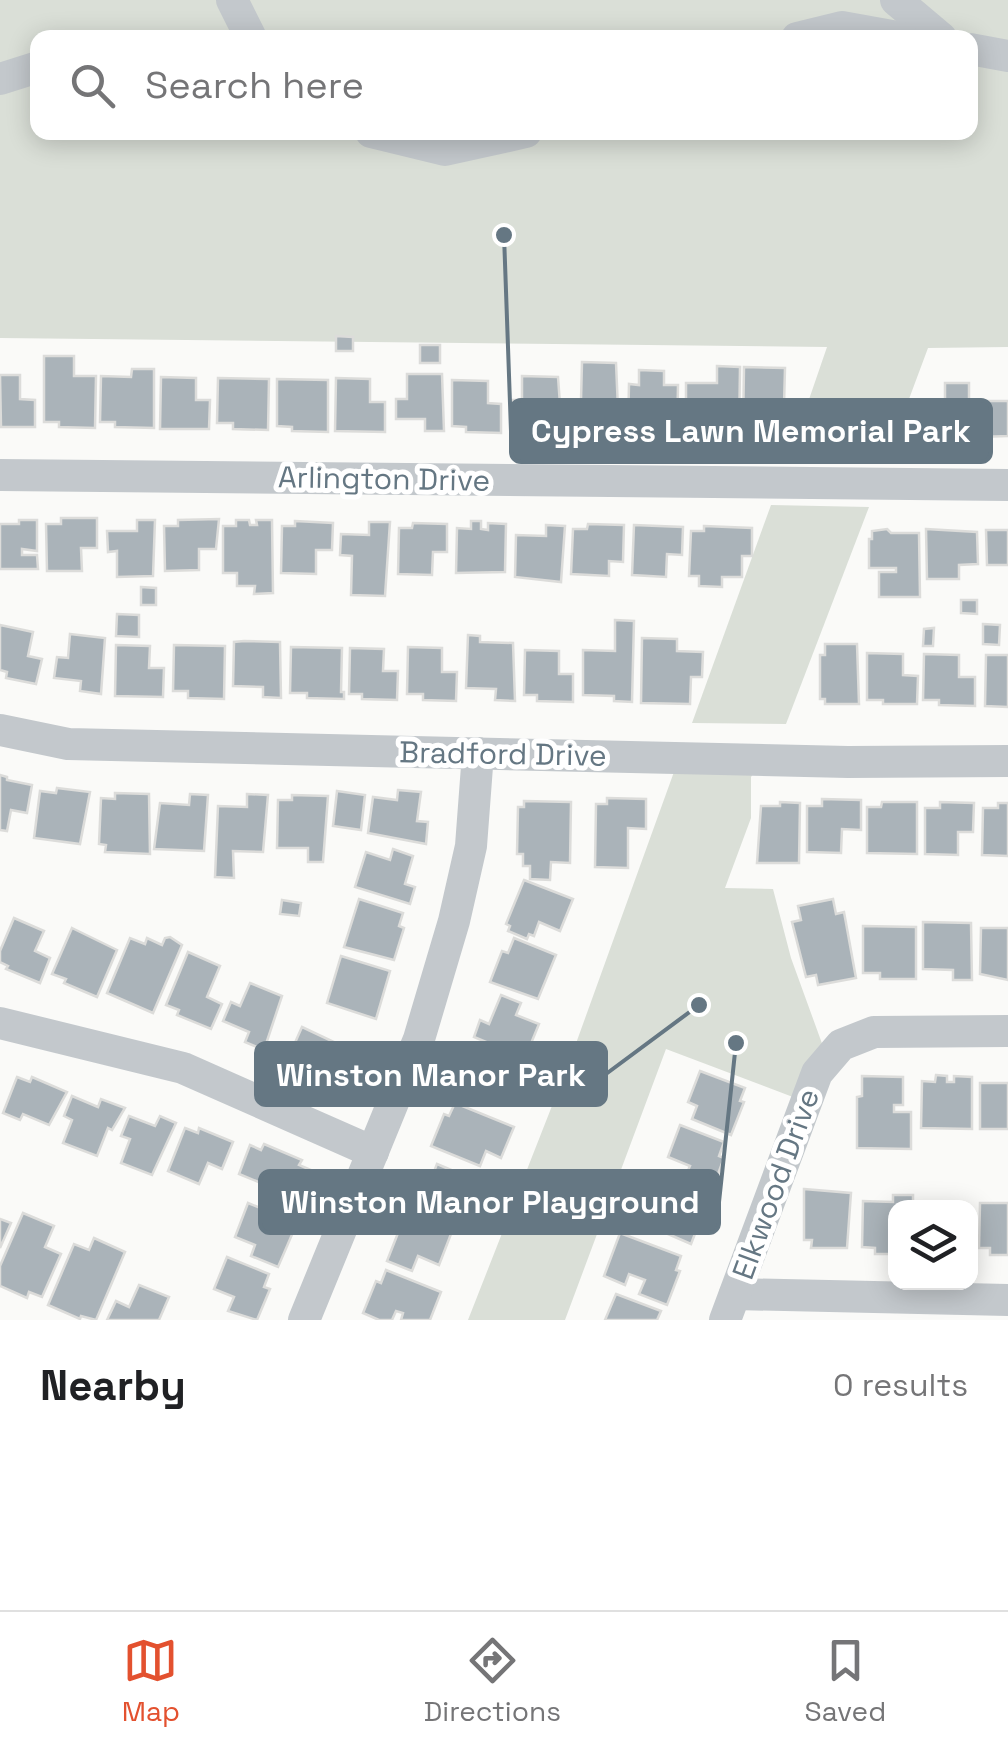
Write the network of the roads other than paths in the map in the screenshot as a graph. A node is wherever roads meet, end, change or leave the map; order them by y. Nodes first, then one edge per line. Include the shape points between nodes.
1 (232, 0) edge
2 (896, 0) edge
3 (247, 30) edge
4 (830, 30) edge
5 (859, 30) edge
6 (932, 30) edge
7 (978, 50) edge
8 (1008, 56) edge
9 (30, 70) edge
10 (0, 79) edge
11 (404, 140) edge
12 (490, 140) edge
13 (0, 475) edge
14 (1008, 485) edge
15 (0, 730) edge
16 (478, 753) junction
17 (1008, 761) edge
18 (0, 1023) edge
19 (1008, 1032) edge
20 (373, 1152) junction
21 (1008, 1300) edge
22 (730, 1307) edge
23 (304, 1320) edge

1 - 3 street
2 - 6 street
4 - 5 street
7 - 8 street
9 - 10 street
11 - 12 street via 445,150
13 - 14 street, Arlington Drive
15 - 16 street, Bradford Drive via 68,744
16 - 17 street, Bradford Drive
16 - 20 street via 471,846 454,920 419,1039
18 - 20 street via 183,1068
19 - 22 street, Elkwood Drive via 874,1032 841,1045 817,1073
20 - 23 street
21 - 22 street

